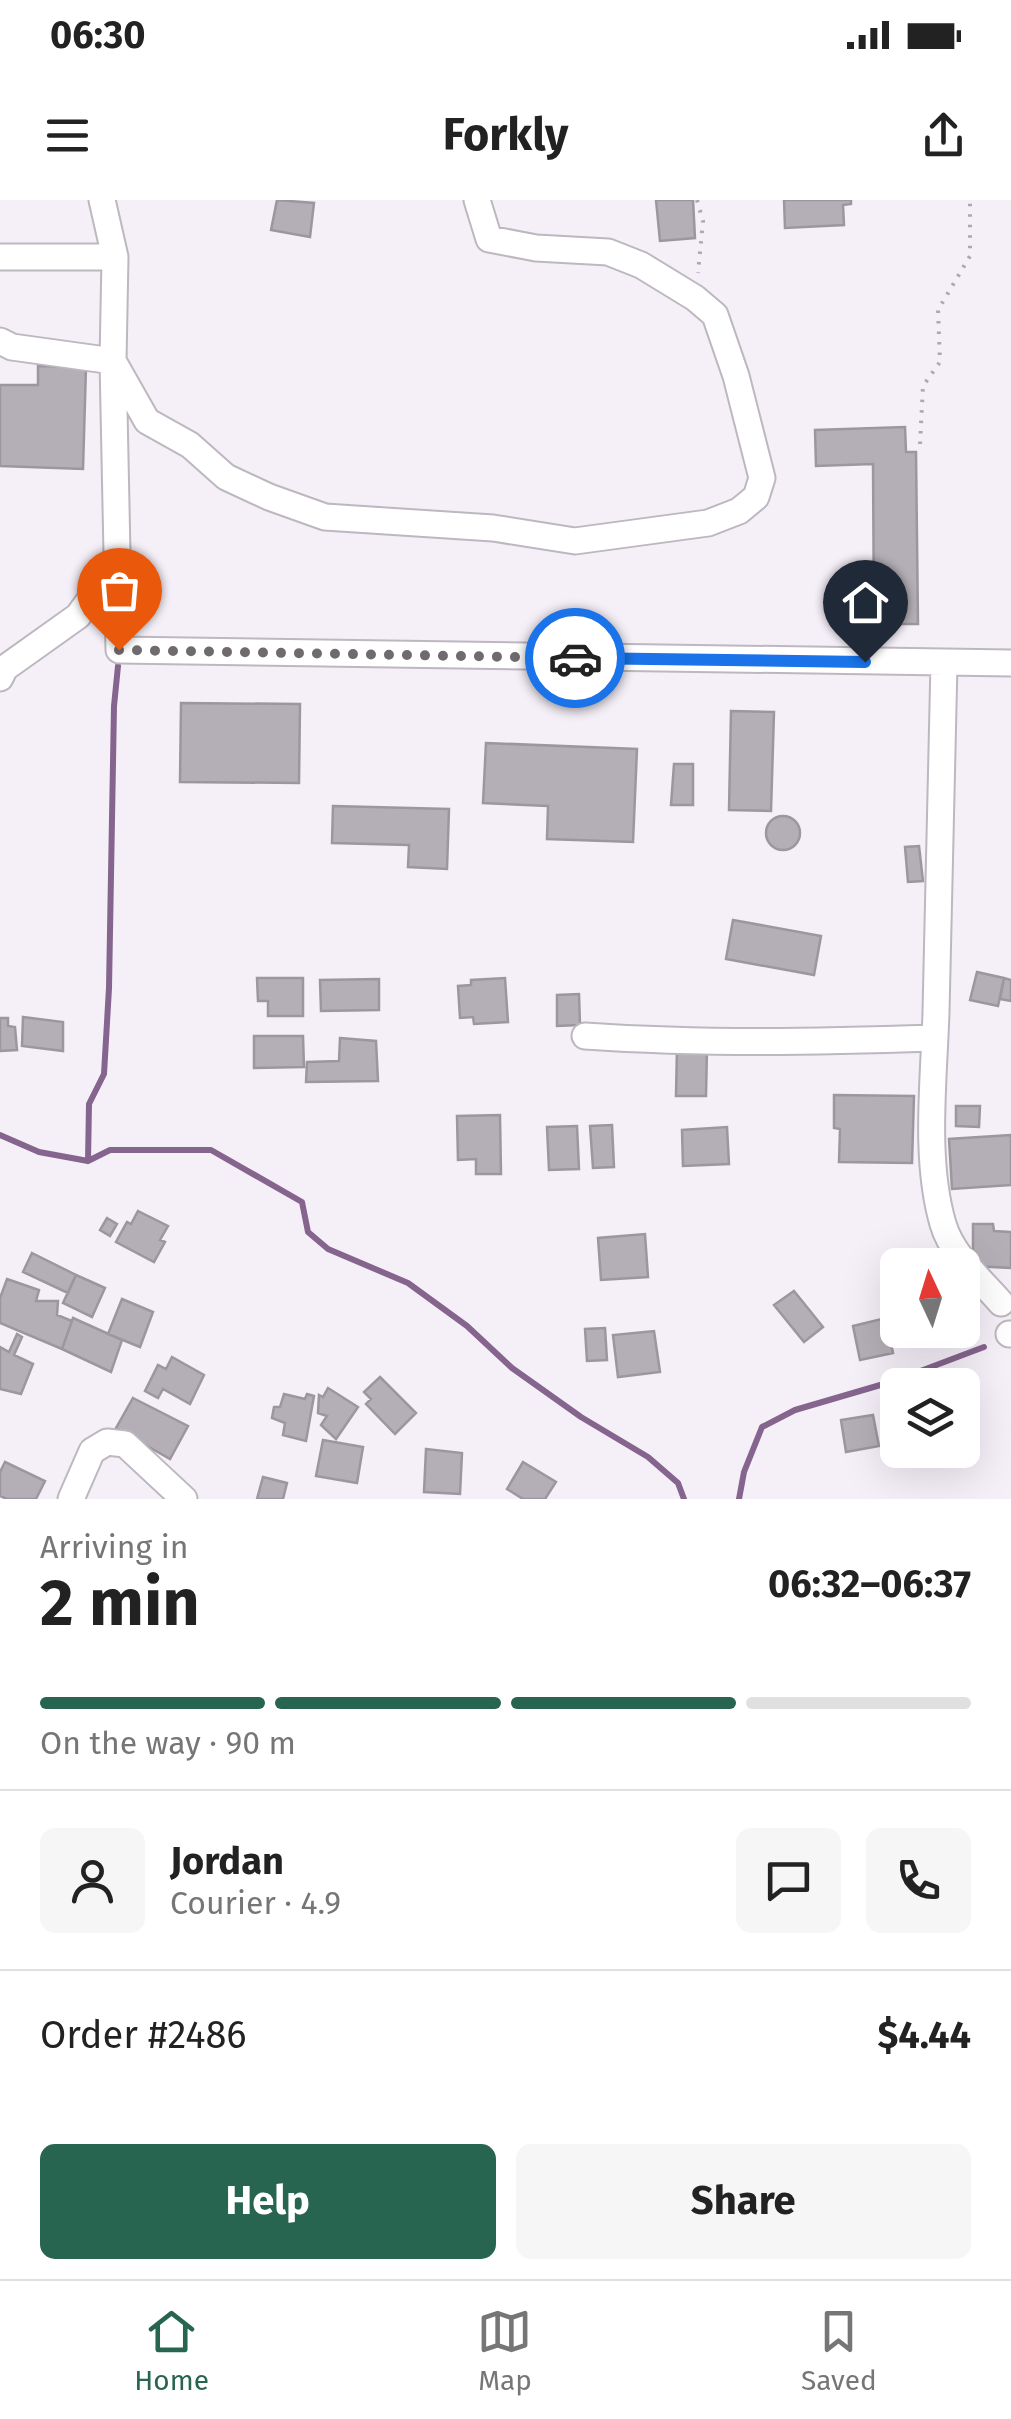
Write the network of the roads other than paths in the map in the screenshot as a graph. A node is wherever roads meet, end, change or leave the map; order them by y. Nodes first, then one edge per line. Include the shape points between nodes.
1 (102, 200) edge
2 (477, 200) edge
3 (0, 257) edge
4 (115, 257) junction
5 (0, 341) edge
6 (113, 361) junction
7 (116, 562) junction
8 (944, 663) junction
9 (1011, 663) edge
10 (0, 678) edge
11 (585, 1036) dead end
12 (934, 1038) junction
13 (1001, 1303) dead end
14 (71, 1499) edge
15 (184, 1499) edge

1 - 4 street
2 - 6 street via 489,240 608,252 641,264 714,315 762,478 756,497 708,523 574,542 493,528 325,517 226,477 190,445 147,421
3 - 4 street
4 - 6 street
5 - 6 street
6 - 7 street
7 - 8 street via 119,650
7 - 10 street via 78,616
8 - 9 street
8 - 12 street
11 - 12 street via 768,1044
12 - 13 street via 932,1129 944,1227
14 - 15 street via 92,1451 107,1442 125,1444

